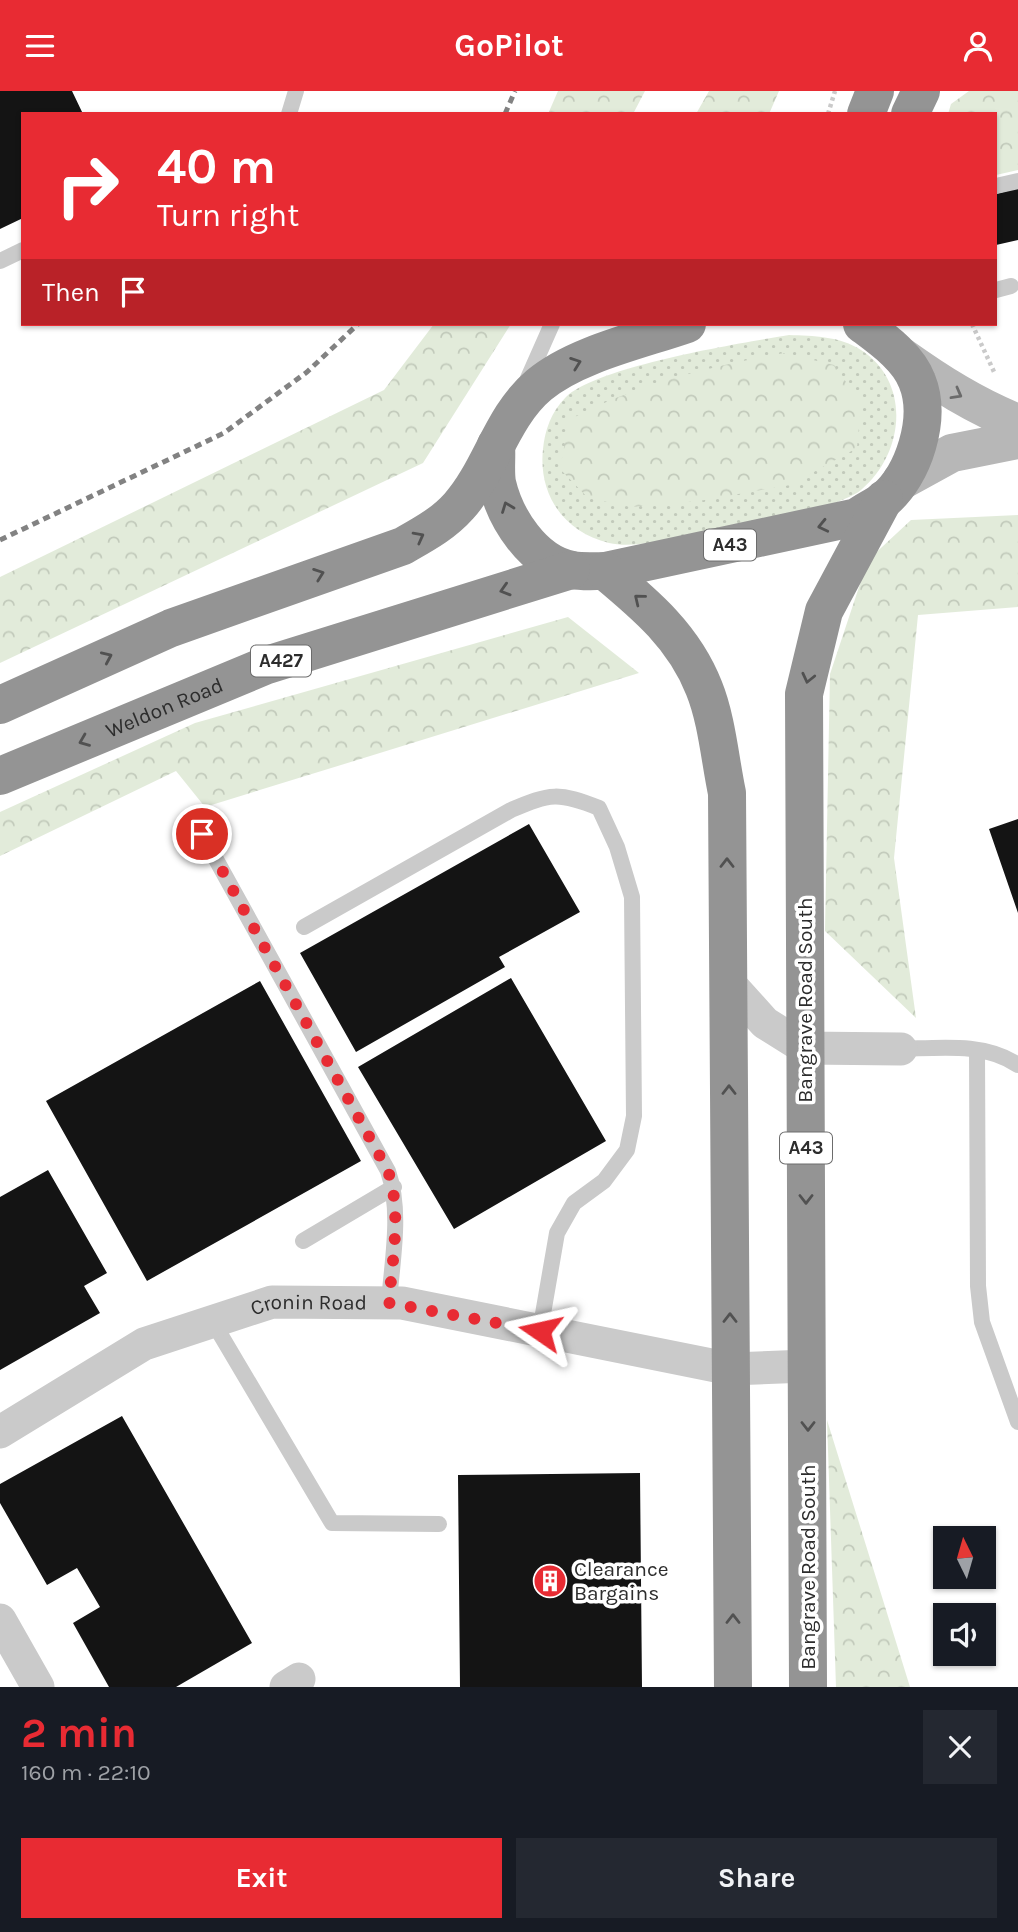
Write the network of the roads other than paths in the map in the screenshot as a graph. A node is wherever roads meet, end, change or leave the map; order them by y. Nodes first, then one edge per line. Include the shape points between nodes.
1 (296, 91) edge
2 (875, 91) edge
3 (920, 91) edge
4 (290, 112) edge
5 (867, 112) edge
6 (911, 112) edge
7 (1018, 181) edge
8 (997, 186) edge
9 (21, 251) edge
10 (0, 261) edge
11 (551, 326) edge
12 (681, 326) edge
13 (880, 335) edge
14 (1018, 423) edge
15 (504, 430) junction
16 (1018, 440) edge
17 (893, 490) junction
18 (588, 571) junction
19 (0, 705) edge
20 (0, 775) edge
21 (202, 834) dead end
22 (304, 927) dead end
23 (728, 982) junction
24 (805, 1048) junction
25 (901, 1049) joint
26 (977, 1050) junction
27 (1018, 1065) edge
28 (394, 1187) junction
29 (303, 1241) dead end
30 (389, 1303) junction
31 (213, 1322) junction
32 (540, 1331) junction
33 (807, 1366) junction
34 (731, 1369) junction
35 (1018, 1422) edge
36 (0, 1432) edge
37 (439, 1524) dead end
38 (0, 1621) edge
39 (38, 1687) edge
40 (733, 1687) edge
41 (808, 1687) edge

1 - 4 lane
2 - 5 highway
3 - 6 highway
7 - 8 lane
9 - 10 lane
11 - 15 lane
15 -> 12 highway via 538,386 566,367
13 -> 14 street via 947,389
13 - 17 highway, A43 via 917,380 923,404 921,430
18 -> 15 highway via 548,559 530,545 510,517 497,482
19 -> 15 highway via 171,628 403,546 437,527 461,504
16 - 17 street via 952,453
17 -> 18 highway, A43 via 856,517 827,525
17 -> 24 highway, Bangrave Road South / A43 via 824,611 804,694
18 -> 20 highway, Weldon Road / A427 via 267,665
23 -> 18 highway via 727,793 705,690 671,630 654,612
21 - 28 lane via 381,1153
22 - 32 lane via 545,795 572,797 599,808 632,897 634,1116 627,1150 604,1181 574,1203 557,1233
23 - 24 street via 765,1023
34 -> 23 highway
24 - 25 street
24 -> 33 highway, Bangrave Road South / A43
25 - 26 lane
26 - 27 lane via 1001,1053
26 - 35 lane via 980,1310
28 - 29 lane
28 - 30 lane
30 - 31 street, Cronin Road via 272,1302
30 - 32 street, Cronin Road
31 - 36 street, Cronin Road via 144,1344
31 - 37 lane via 332,1523
32 - 34 street, Cronin Road
33 - 34 street, Cronin Road
33 -> 41 highway, Bangrave Road South / A43
40 -> 34 highway
38 - 39 street

